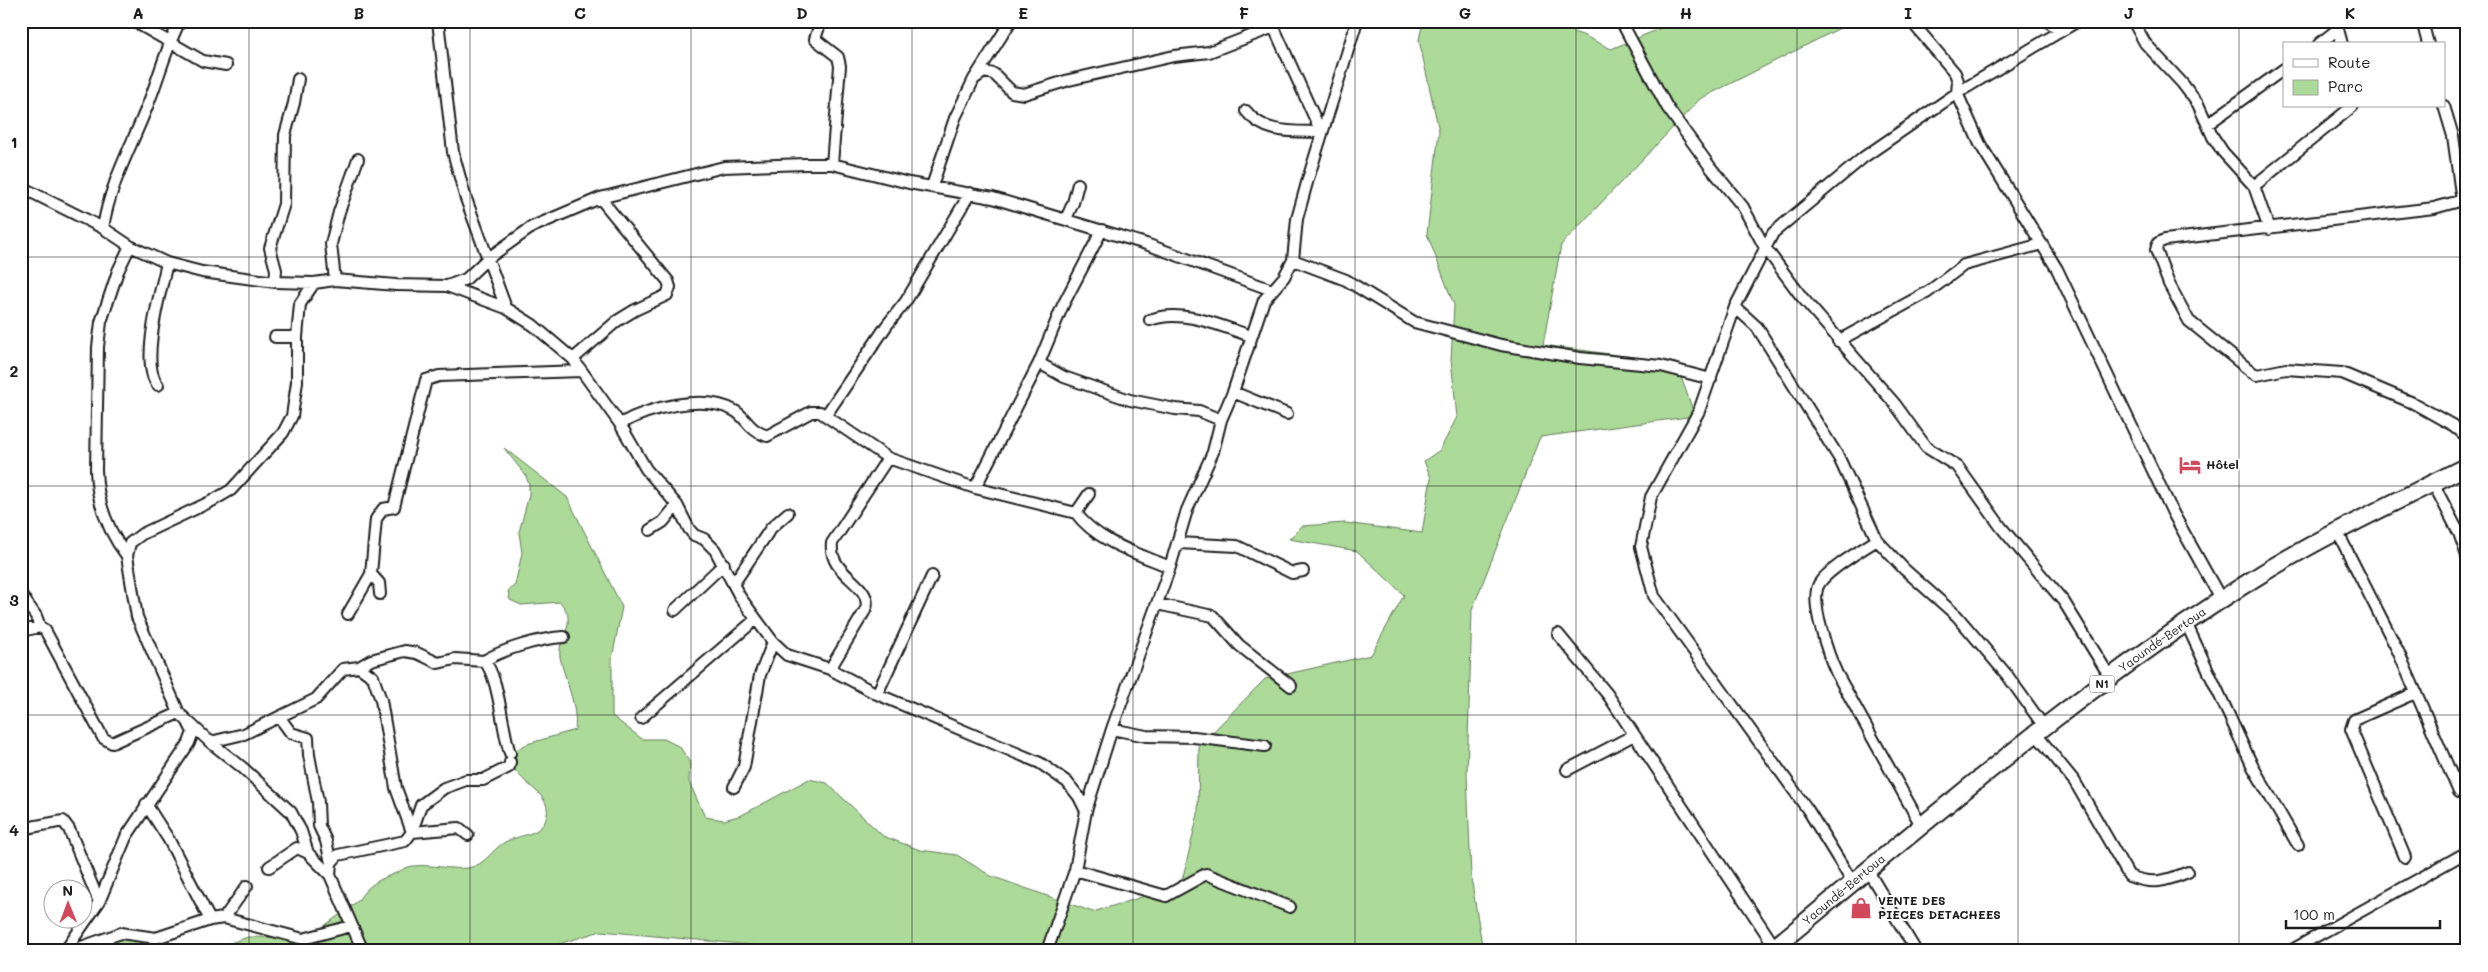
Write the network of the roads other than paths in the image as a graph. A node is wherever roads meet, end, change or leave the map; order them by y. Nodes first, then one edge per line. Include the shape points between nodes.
1 (133, 21) edge
2 (180, 21) edge
3 (438, 21) edge
4 (821, 21) edge
5 (1011, 21) edge
6 (1357, 21) edge
7 (1621, 21) edge
8 (1911, 21) edge
9 (2047, 21) edge
10 (2078, 21) edge
11 (2133, 21) edge
12 (2422, 21) edge
13 (1273, 24) edge
14 (2336, 25) edge
15 (2058, 33) junction
16 (169, 42) junction
17 (2321, 42) edge
18 (2341, 42) edge
19 (2427, 42) edge
20 (226, 65) dead end
21 (2283, 70) edge
22 (298, 79) dead end
23 (974, 79) junction
24 (1958, 93) junction
25 (2351, 108) edge
26 (2445, 108) edge
27 (1246, 111) dead end
28 (2208, 124) junction
29 (1321, 132) junction
30 (358, 159) dead end
31 (832, 164) junction
32 (1078, 184) dead end
33 (932, 186) junction
34 (2254, 186) junction
35 (21, 187) edge
36 (970, 193) junction
37 (600, 198) junction
38 (2464, 200) edge
39 (1066, 218) junction
40 (103, 228) junction
41 (2269, 229) junction
42 (1102, 230) junction
43 (2042, 244) junction
44 (130, 246) junction
45 (1764, 246) junction
46 (488, 259) junction
47 (1293, 260) junction
48 (167, 263) junction
49 (335, 280) junction
50 (275, 282) junction
51 (314, 283) junction
52 (446, 286) junction
53 (1272, 290) junction
54 (1735, 306) junction
55 (506, 308) junction
56 (1150, 320) dead end
57 (297, 336) junction
58 (1251, 336) junction
59 (276, 337) dead end
60 (1838, 341) junction
61 (573, 359) junction
62 (1039, 363) junction
63 (581, 371) junction
64 (1711, 379) junction
65 (158, 385) dead end
66 (1234, 392) junction
67 (1286, 414) dead end
68 (826, 415) junction
69 (1220, 420) junction
70 (620, 424) junction
71 (2467, 437) edge
72 (888, 458) junction
73 (2467, 466) edge
74 (2433, 483) junction
75 (975, 488) junction
76 (1089, 494) dead end
77 (677, 505) junction
78 (788, 513) dead end
79 (1076, 514) junction
80 (650, 530) dead end
81 (2338, 533) junction
82 (1877, 540) junction
83 (1178, 543) junction
84 (127, 556) junction
85 (2467, 556) edge
86 (724, 564) junction
87 (1170, 567) junction
88 (1303, 571) dead end
89 (372, 574) junction
90 (932, 576) dead end
91 (734, 583) junction
92 (380, 594) dead end
93 (21, 595) edge
94 (2222, 601) junction
95 (1157, 604) junction
96 (675, 610) dead end
97 (348, 614) dead end
98 (755, 620) junction
99 (2187, 625) junction
100 (40, 627) junction
101 (21, 631) edge
102 (1558, 634) dead end
103 (564, 636) dead end
104 (773, 642) junction
105 (484, 661) junction
106 (359, 667) junction
107 (830, 669) junction
108 (2110, 677) junction
109 (1291, 686) dead end
110 (2415, 693) junction
111 (877, 694) junction
112 (179, 713) junction
113 (280, 718) junction
114 (640, 718) dead end
115 (188, 721) junction
116 (1112, 728) junction
117 (2041, 731) junction
118 (1634, 735) junction
119 (210, 742) junction
120 (1264, 746) dead end
121 (1567, 770) dead end
122 (734, 787) dead end
123 (2459, 792) dead end
124 (146, 804) junction
125 (1086, 811) junction
126 (1922, 827) junction
127 (21, 829) edge
128 (412, 832) junction
129 (468, 835) dead end
130 (2298, 845) dead end
131 (2467, 852) edge
132 (308, 853) junction
133 (2405, 857) dead end
134 (330, 863) junction
135 (269, 867) dead end
136 (1075, 870) junction
137 (1868, 870) junction
138 (2188, 872) dead end
139 (330, 875) junction
140 (1853, 882) junction
141 (247, 886) dead end
142 (99, 902) junction
143 (1290, 907) dead end
144 (224, 918) junction
145 (210, 920) junction
146 (351, 926) junction
147 (1772, 949) edge
148 (65, 951) edge
149 (70, 951) edge
150 (363, 951) edge
151 (1047, 951) edge
152 (1916, 951) edge
153 (2290, 951) edge

1 - 16 street
2 - 16 street
3 - 46 street via 453,152
4 - 31 street via 816,39 838,57 840,66
5 - 23 street
6 - 29 street
7 - 45 street via 1667,107 1743,206
8 - 24 street via 1955,73
9 - 15 street via 2056,27
10 - 15 street
11 - 28 street via 2145,43 2198,104
12 - 19 street
13 - 23 street via 1209,52 1174,56 1069,80 1024,94 1012,92 994,74 984,72
13 - 29 street
14 - 17 street
14 - 18 street
15 - 24 street
16 - 20 street via 203,61
16 - 40 street via 106,209
21 - 28 street
22 - 50 street via 285,135 284,204 270,248 276,270
23 - 33 street via 955,118
24 - 43 street via 1980,144
24 - 45 street via 1864,157 1786,220
25 - 34 street
26 - 38 street
27 - 29 street via 1253,120 1273,131
28 - 34 street via 2223,152
29 - 47 street via 1298,219
30 - 49 street via 339,212 332,244
31 - 33 street
31 - 37 street via 724,167
32 - 39 street
33 - 36 street
34 - 41 street
35 - 40 street
36 - 39 street
36 - 68 street via 906,302
37 - 46 street via 532,227
37 - 61 street via 670,287 667,295 617,321
38 - 41 street via 2434,208
39 - 42 street
40 - 44 street
41 - 71 street via 2158,243 2156,250 2162,267 2189,321 2257,375 2286,369 2342,373 2413,403
42 - 53 street
42 - 62 street via 1063,305
43 - 60 street via 1964,265 1928,292
43 - 94 street via 2117,391 2173,513
44 - 48 street
44 - 84 street via 118,270 101,322 96,470 102,511 115,540
45 - 54 street
45 - 60 street
46 - 52 street via 466,279
46 - 55 street
47 - 53 street
47 - 64 street via 1346,280 1414,322 1501,345 1580,358 1661,366
48 - 50 street via 202,272
48 - 65 street via 150,358 153,380
49 - 51 street
49 - 52 street
50 - 51 street
51 - 57 street via 300,304
52 - 55 street
53 - 58 street via 1264,300
54 - 64 street
54 - 82 street via 1757,327 1839,458
55 - 61 street via 533,325
56 - 58 street via 1161,316 1196,318
57 - 59 street
57 - 84 street via 297,382 292,416 283,433 231,490 142,534 130,543
58 - 66 street
60 - 108 street via 1895,404 1926,447 1958,467 2001,527 2064,602
61 - 63 street
62 - 69 street via 1064,377 1130,400 1199,411
62 - 75 street
63 - 70 street
63 - 89 street via 439,376 426,380 394,507 383,509 376,518
64 - 140 street via 1699,411 1651,497 1641,547 1654,596 1808,810
66 - 67 street
66 - 69 street
68 - 70 street via 811,412 767,436 755,432 736,411 718,405 653,409
68 - 72 street
69 - 83 street via 1212,452 1187,510
70 - 77 street via 646,469
72 - 75 street
72 - 107 street via 832,543 830,554 835,563 868,601
73 - 74 highway, Yaoundé-Bertoua / N1
74 - 81 highway, Yaoundé-Bertoua / N1
74 - 85 street via 2456,526
75 - 79 street
76 - 79 street
77 - 80 street via 663,522
77 - 86 street via 688,529 704,539
78 - 91 street via 771,528
79 - 87 street via 1084,524 1122,547
81 - 94 highway, Yaoundé-Bertoua / N1 via 2256,578
81 - 110 street via 2398,651
82 - 117 street via 1904,570 1957,616 2006,675
82 - 126 street via 1836,568 1819,584 1816,595 1829,656 1837,674
83 - 87 street
83 - 88 street via 1237,546 1292,573
84 - 112 street via 136,617
86 - 91 street
86 - 96 street
87 - 95 street
89 - 92 street via 379,583
89 - 97 street
90 - 111 street
91 - 98 street
93 - 100 street
94 - 99 highway, Yaoundé-Bertoua / N1
95 - 109 street via 1213,616 1239,645
95 - 116 street
98 - 104 street
98 - 114 street
99 - 108 highway, Yaoundé-Bertoua / N1
99 - 130 street via 2253,767
100 - 101 street
100 - 112 street via 45,630 103,738 112,743
102 - 118 street via 1608,695
103 - 105 street via 520,646
104 - 107 street via 787,655
104 - 122 street via 760,675 744,767
105 - 106 street via 455,659 438,663 405,651 371,660
105 - 128 street via 492,675 501,708 509,767 488,778 466,780 444,788 421,805
106 - 113 street via 343,669 316,699
106 - 128 street via 373,677 381,700 396,788
107 - 111 street
108 - 117 highway, Yaoundé-Bertoua / N1
110 - 123 street
110 - 133 street via 2351,724
111 - 125 street via 1040,763 1067,782
112 - 115 street
113 - 119 street via 244,734
113 - 134 street via 291,733 308,738 319,826
115 - 119 street
115 - 124 street via 193,732 189,743
116 - 120 street via 1146,736 1194,737
116 - 125 street
117 - 126 highway, Yaoundé-Bertoua / N1
117 - 138 street via 2075,782 2129,876 2143,881 2164,882
118 - 121 street
118 - 147 street
119 - 132 street via 291,812 302,831
124 - 142 street via 126,837
124 - 145 street via 173,847
125 - 136 street
126 - 137 highway, Yaoundé-Bertoua / N1
127 - 142 street via 63,820
128 - 129 street via 459,828
128 - 134 street via 405,841 338,855
131 - 153 street
132 - 135 street via 297,848
132 - 139 street
134 - 139 street
136 - 143 street via 1166,896 1206,874
136 - 151 street
137 - 140 highway, Yaoundé-Bertoua / N1
137 - 152 street
139 - 146 street
140 - 147 highway, Yaoundé-Bertoua / N1
141 - 144 street
142 - 148 street
144 - 145 street
144 - 146 street via 302,939
145 - 149 street via 156,938 121,933
146 - 150 street

